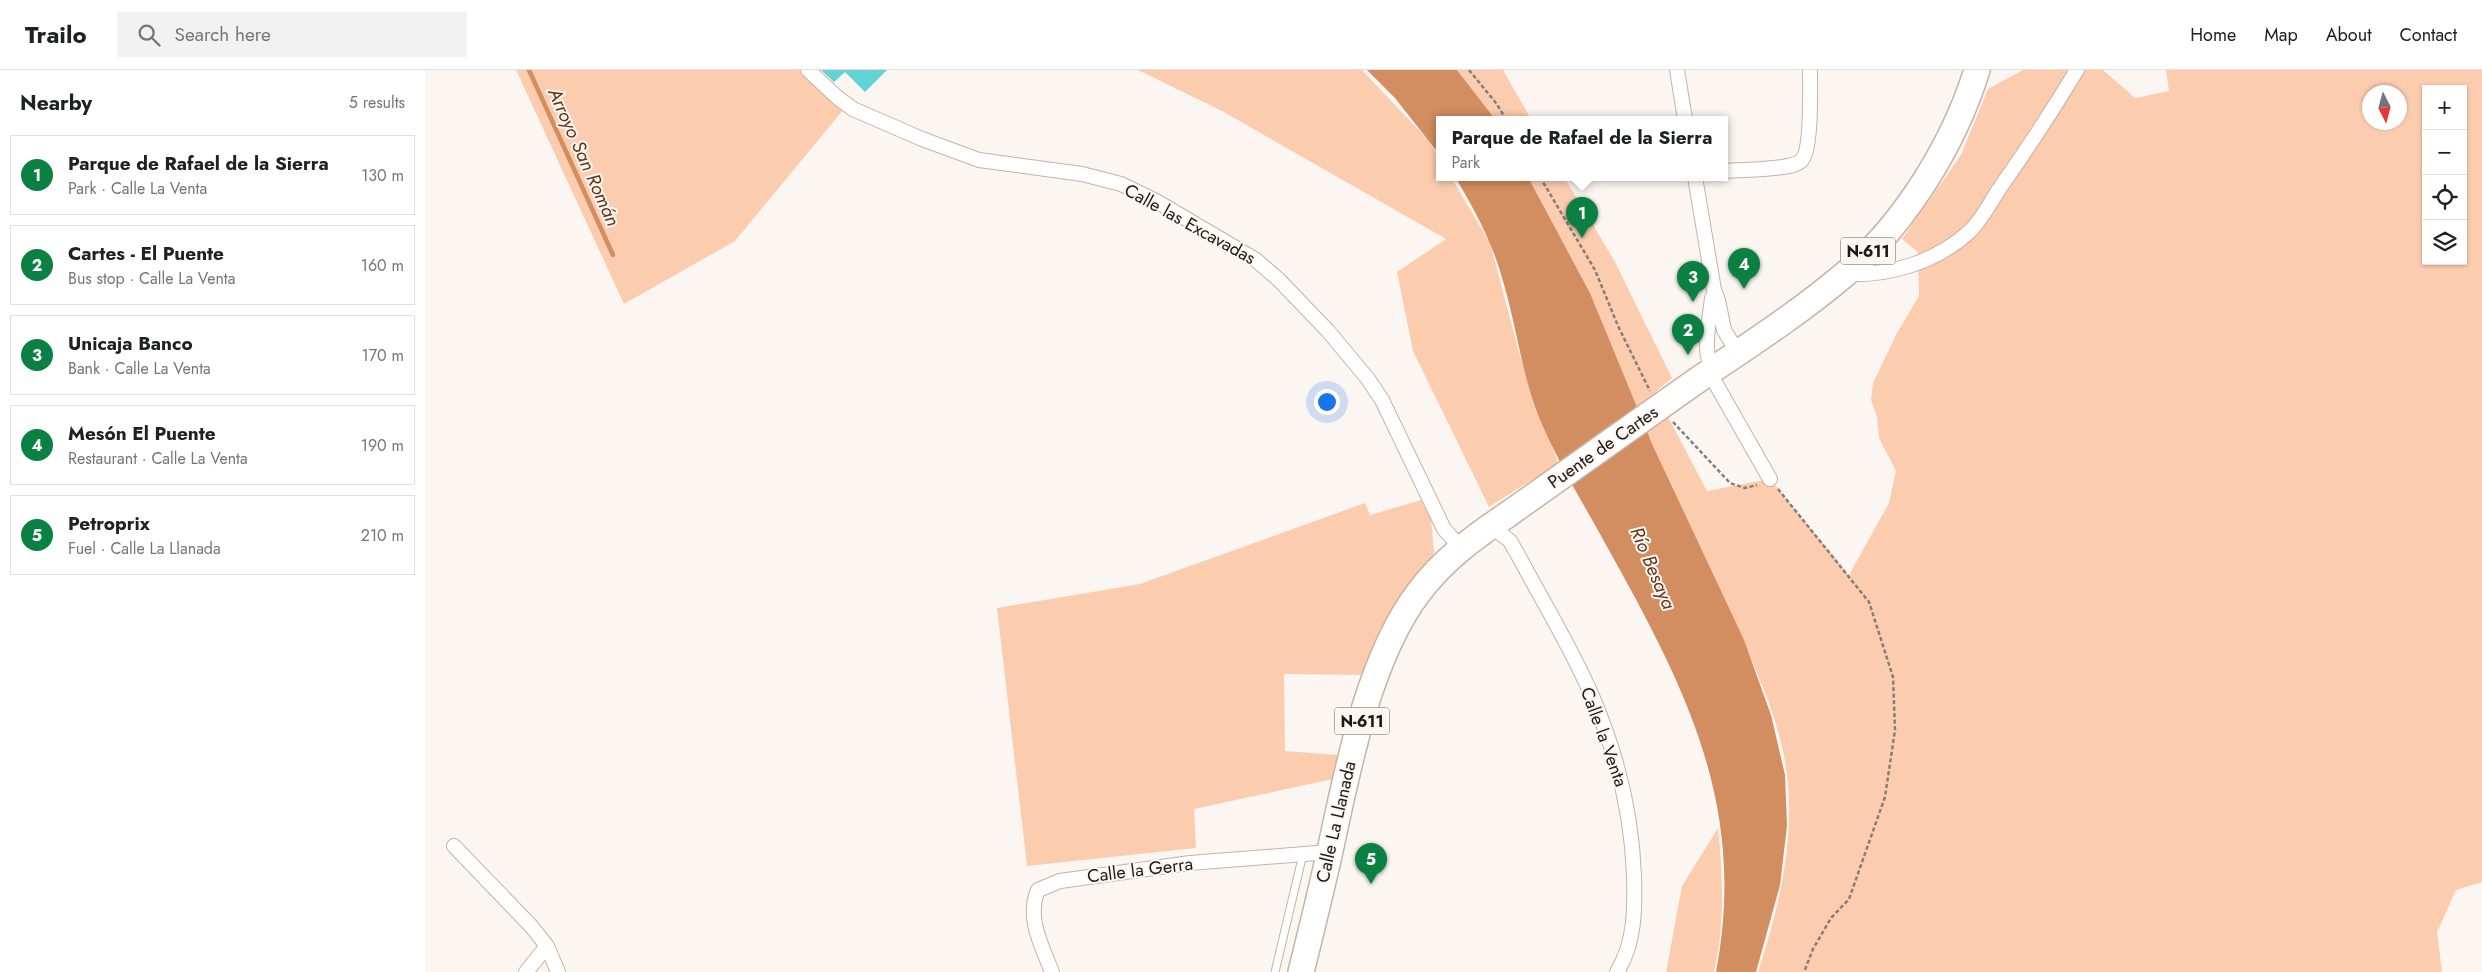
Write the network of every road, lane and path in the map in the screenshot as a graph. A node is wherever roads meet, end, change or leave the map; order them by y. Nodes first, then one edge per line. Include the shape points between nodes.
1 (808, 70) edge
2 (1469, 70) edge
3 (1677, 70) edge
4 (1810, 70) edge
5 (1977, 70) edge
6 (2077, 70) edge
7 (1504, 116) edge
8 (1685, 116) edge
9 (1728, 171) edge
10 (1696, 181) edge
11 (1846, 274) junction
12 (1714, 290) junction
13 (1738, 353) junction
14 (1707, 373) junction
15 (1770, 479) dead end
16 (1499, 520) junction
17 (1461, 548) junction
18 (1849, 576) dead end
19 (453, 846) dead end
20 (1329, 852) junction
21 (1303, 854) junction
22 (547, 946) junction
23 (526, 972) edge
24 (558, 972) edge
25 (1053, 972) edge
26 (1275, 972) edge
27 (1301, 972) edge
28 (1617, 972) edge
29 (1805, 972) edge

1 - 17 street, Calle las Excavadas via 853,109 922,139 979,160 1082,174 1121,184 1156,201 1261,264 1328,331 1368,379 1440,522
2 - 7 path
3 - 8 street
4 - 9 street via 1807,146 1803,159 1786,166
5 - 11 highway, N-611 via 1958,119 1926,178 1895,221
6 - 11 street via 2027,152 1969,232 1934,257 1898,270
10 - 12 street
11 - 13 highway, N-611
12 - 13 street via 1723,330
12 - 14 street
13 - 14 highway, N-611
14 - 15 street
14 - 16 highway, Puente de Cartes / N-611, bridge
16 - 17 highway, Calle La Llanada / N-611
16 - 28 street, Calle la Venta via 1592,696 1626,799 1633,843 1635,906 1630,941
17 - 20 highway, Calle La Llanada / N-611 via 1418,593 1389,646 1372,688
18 - 29 path via 1869,602 1893,678 1895,730 1885,797 1849,899 1831,918 1813,948
19 - 22 street
20 - 21 street, Calle la Gerra
20 - 27 highway, Calle La Llanada / N-611
21 - 25 street, Calle la Gerra via 1190,864 1047,885 1038,890 1032,910
21 - 26 lane
22 - 23 street
22 - 24 street

